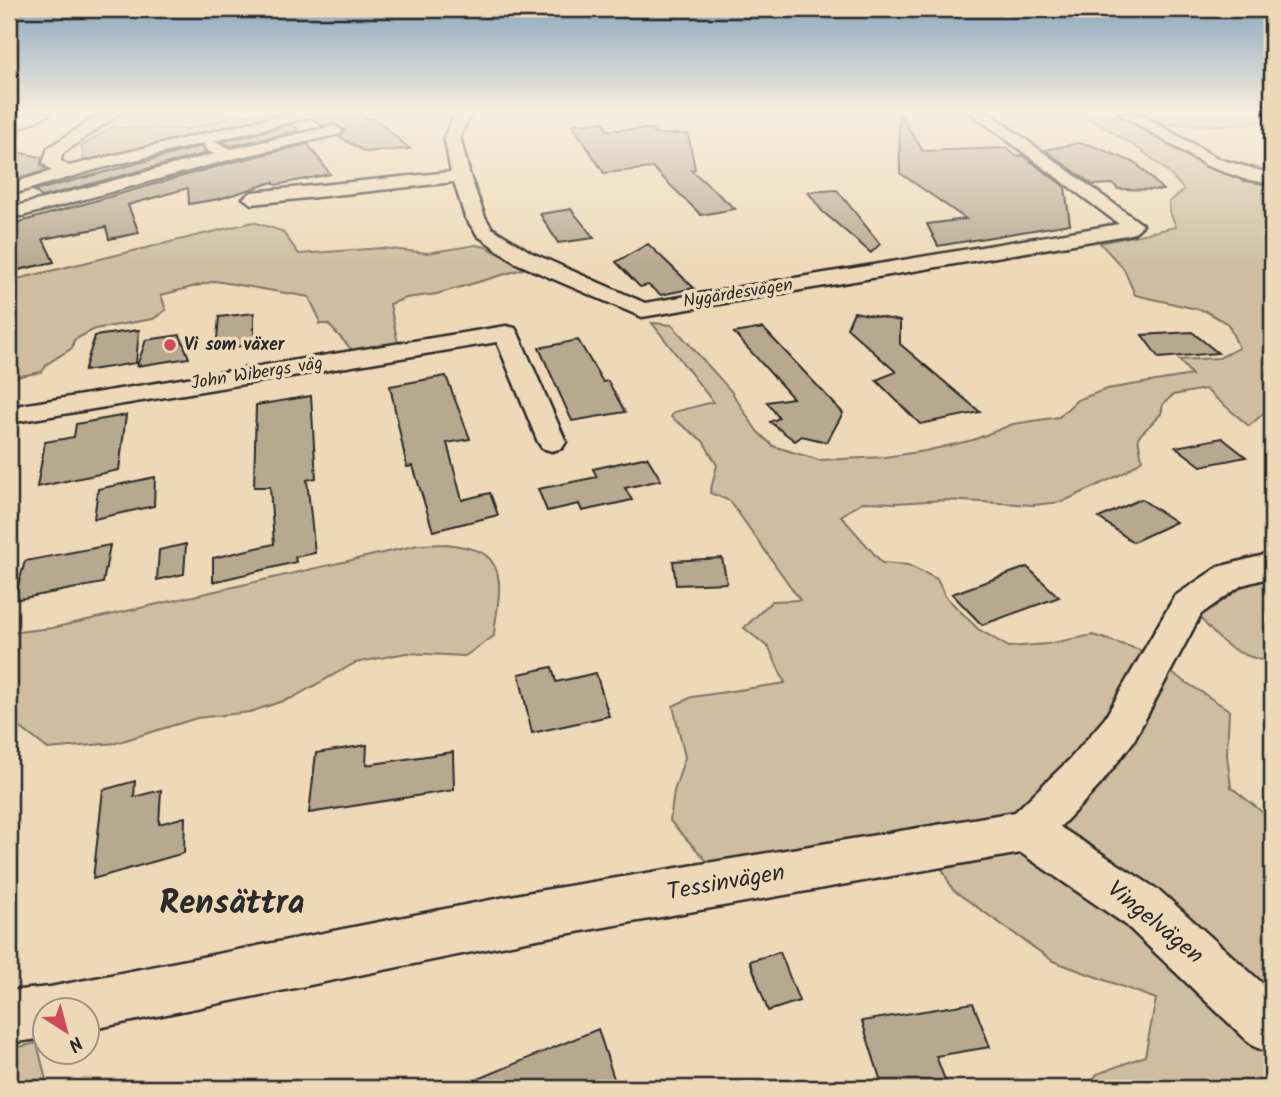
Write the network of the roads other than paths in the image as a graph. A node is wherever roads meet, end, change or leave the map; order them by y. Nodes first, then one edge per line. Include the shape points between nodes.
1 (54, 164) edge
2 (99, 164) edge
3 (194, 164) edge
4 (458, 164) edge
5 (1049, 164) edge
6 (1215, 164) edge
7 (65, 173) junction
8 (461, 176) junction
9 (1272, 179) edge
10 (9, 190) edge
11 (252, 198) dead end
12 (15, 212) dead end
13 (533, 329) dead end
14 (506, 333) junction
15 (9, 415) edge
16 (552, 442) dead end
17 (1272, 565) edge
18 (1027, 831) junction
19 (102, 1001) edge
20 (32, 1014) edge
21 (9, 1017) edge
22 (1272, 1027) edge

1 - 7 street
2 - 7 street
3 - 12 street
4 - 8 street, Nygärdesvägen
5 - 8 street, Nygärdesvägen via 1133,225 642,310 503,246 475,217
6 - 9 street
7 - 10 street
8 - 11 street
13 - 14 street, John Wibergs väg
14 - 15 street, John Wibergs väg
14 - 16 street
17 - 18 street via 1230,576 1188,606 1119,730
18 - 19 street, Tessinvägen via 526,917
18 - 22 street, Vingelvägen via 1143,908
20 - 21 street

